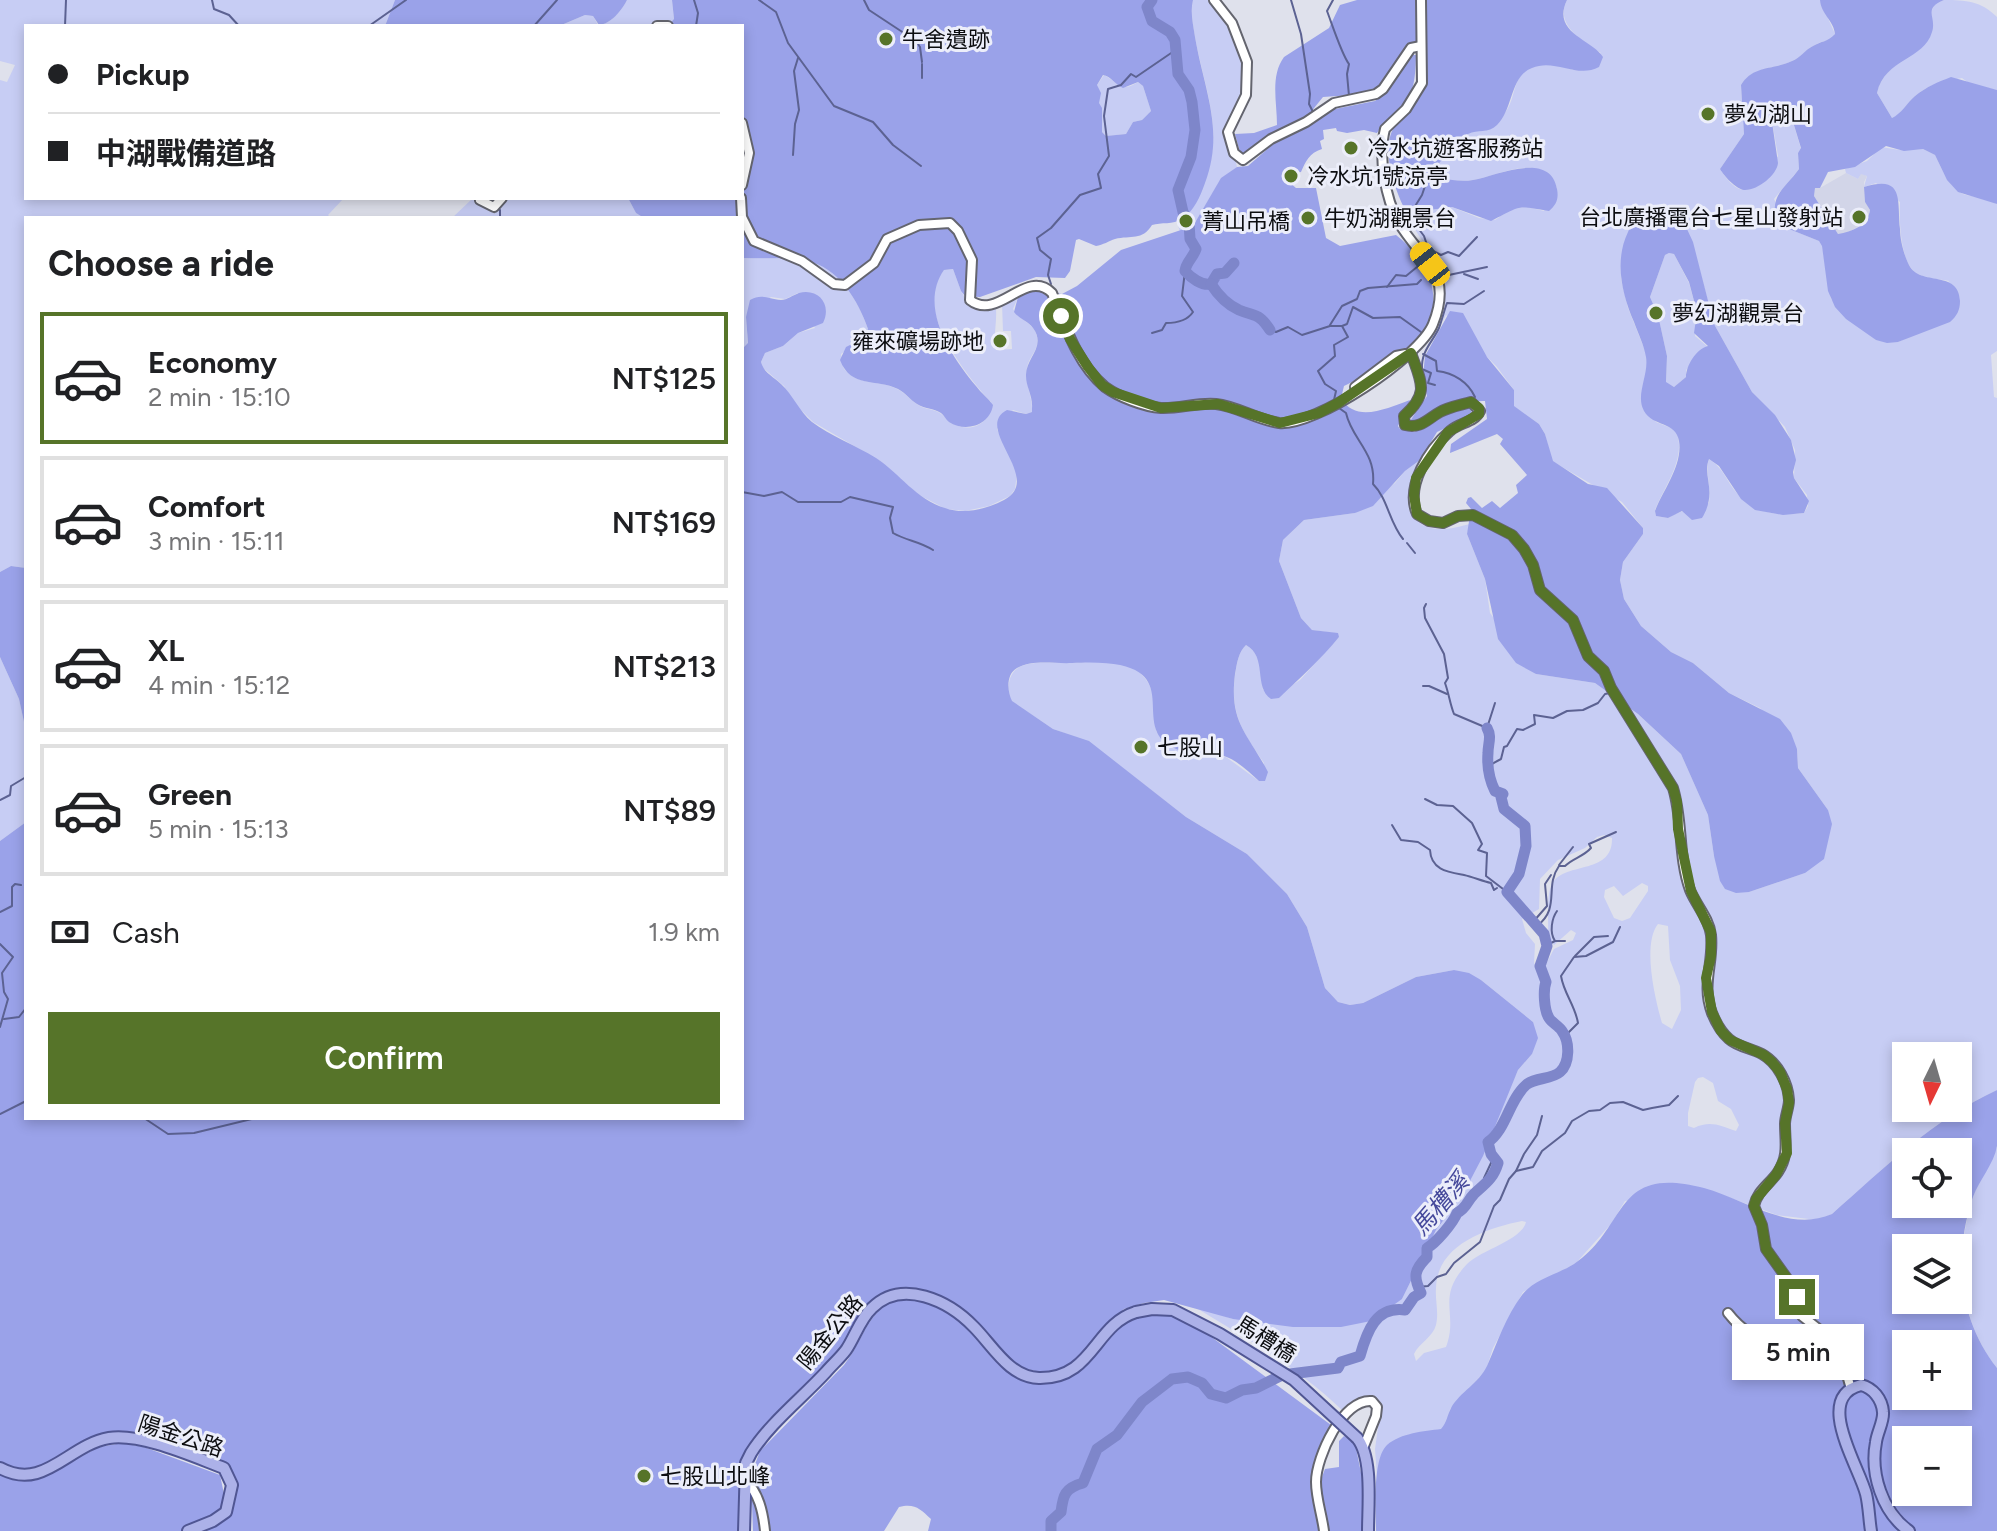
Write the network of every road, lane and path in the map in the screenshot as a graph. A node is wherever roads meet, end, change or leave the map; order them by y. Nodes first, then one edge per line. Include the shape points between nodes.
1 (1214, 0) edge
2 (1421, 0) edge
3 (1421, 46) junction
4 (744, 132) edge
5 (744, 176) edge
6 (480, 200) dead end
7 (500, 200) edge
8 (744, 221) edge
9 (1411, 353) junction
10 (1363, 379) junction
11 (1355, 387) junction
12 (1349, 395) junction
13 (1136, 1312) joint
14 (1728, 1313) dead end
15 (1831, 1339) junction
16 (1851, 1389) junction
17 (1360, 1442) junction
18 (0, 1468) edge
19 (745, 1480) junction
20 (188, 1531) edge
21 (744, 1531) edge
22 (765, 1531) edge
23 (1324, 1531) edge
24 (1368, 1531) edge
25 (1871, 1531) edge
26 (1909, 1531) edge

1 - 3 street via 1232,23 1247,62 1246,95 1228,132 1234,153 1243,160 1334,103 1376,94 1411,48
2 - 3 street
3 - 9 street via 1422,83 1416,97 1385,129 1381,160 1398,221 1437,275 1440,293 1433,324
4 - 5 street via 749,153
6 - 7 street via 494,207
8 - 12 street via 754,241 845,285 869,269 887,239 919,225 950,223 972,260 970,300 989,305 1032,285 1046,288 1070,339 1102,385 1144,404 1218,404 1280,423 1319,413
9 - 10 street via 1396,356
9 - 11 street
9 - 12 street
9 - 15 street via 1422,389 1417,405 1404,416 1405,425 1426,423 1444,410 1471,402 1480,411 1448,432 1416,478 1417,514 1443,523 1473,515 1512,535 1533,565 1540,590 1573,620 1588,656 1604,671 1673,788 1691,891 1711,932 1706,978 1712,1012 1730,1040 1772,1062 1787,1089 1787,1153 1754,1206 1766,1249 1791,1284 1802,1316
10 - 11 street
10 - 12 street via 1348,389
11 - 12 street
13 - 17 main road, 馬槽橋, bridge via 1173,1310 1206,1326 1294,1380
13 - 19 main road, 陽金公路 via 1113,1325 1080,1364 1062,1376 1042,1378 1010,1367 950,1306 918,1295 884,1298 870,1310 846,1351 757,1443 746,1463
14 - 15 street via 1749,1334 1771,1340
15 - 16 street
16 - 25 main road via 1838,1414 1867,1497
16 - 26 main road via 1861,1385 1877,1394 1883,1412 1875,1473 1889,1511
17 - 23 street via 1376,1416 1372,1401 1360,1402 1344,1416 1320,1460 1316,1483
17 - 24 main road via 1367,1464
18 - 20 main road, 陽金公路 via 31,1476 96,1442 129,1438 224,1468 232,1485 226,1512
19 - 21 main road, 陽金公路
19 - 22 street via 762,1510

